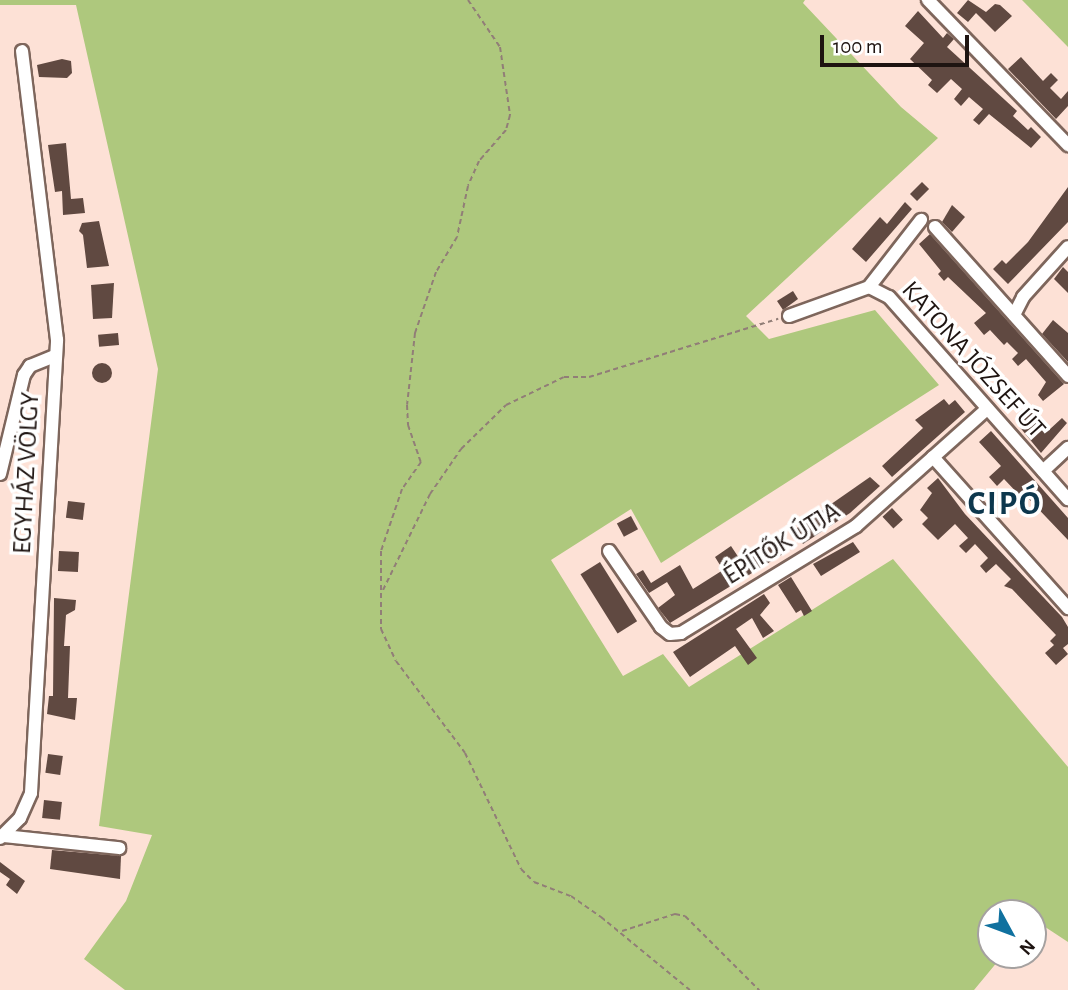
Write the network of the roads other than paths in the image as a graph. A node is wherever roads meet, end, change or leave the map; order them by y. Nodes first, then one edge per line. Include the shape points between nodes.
1 (928, 0) edge
2 (22, 51) dead end
3 (1068, 145) edge
4 (920, 220) dead end
5 (935, 227) dead end
6 (1068, 247) edge
7 (869, 287) junction
8 (1014, 315) junction
9 (789, 316) road end
10 (55, 356) junction
11 (1068, 376) edge
12 (987, 408) junction
13 (1068, 448) edge
14 (933, 457) junction
15 (1043, 471) junction
16 (0, 474) edge
17 (1068, 499) edge
18 (609, 551) dead end
19 (1068, 608) edge
20 (2, 837) edge
21 (119, 848) dead end

1 - 3 street
2 - 10 street, EGYHÁZ VÖLGY via 57,340
4 - 7 street
5 - 8 street
6 - 8 street via 1030,289
7 - 9 street
7 - 12 street, KATONA JÓZSEF ÚT via 889,297
8 - 11 street
10 - 16 street, EGYHÁZ VÖLGY via 30,366 24,375
10 - 20 street, EGYHÁZ VÖLGY via 31,793 20,818
12 - 14 street, ÉPÍTŐK ÚTJA
12 - 15 street, KATONA JÓZSEF ÚT
13 - 15 street
14 - 18 street, ÉPÍTŐK ÚTJA via 856,526 676,635 660,627
14 - 19 street
15 - 17 street, KATONA JÓZSEF ÚT
20 - 21 street, EGYHÁZ VÖLGY

